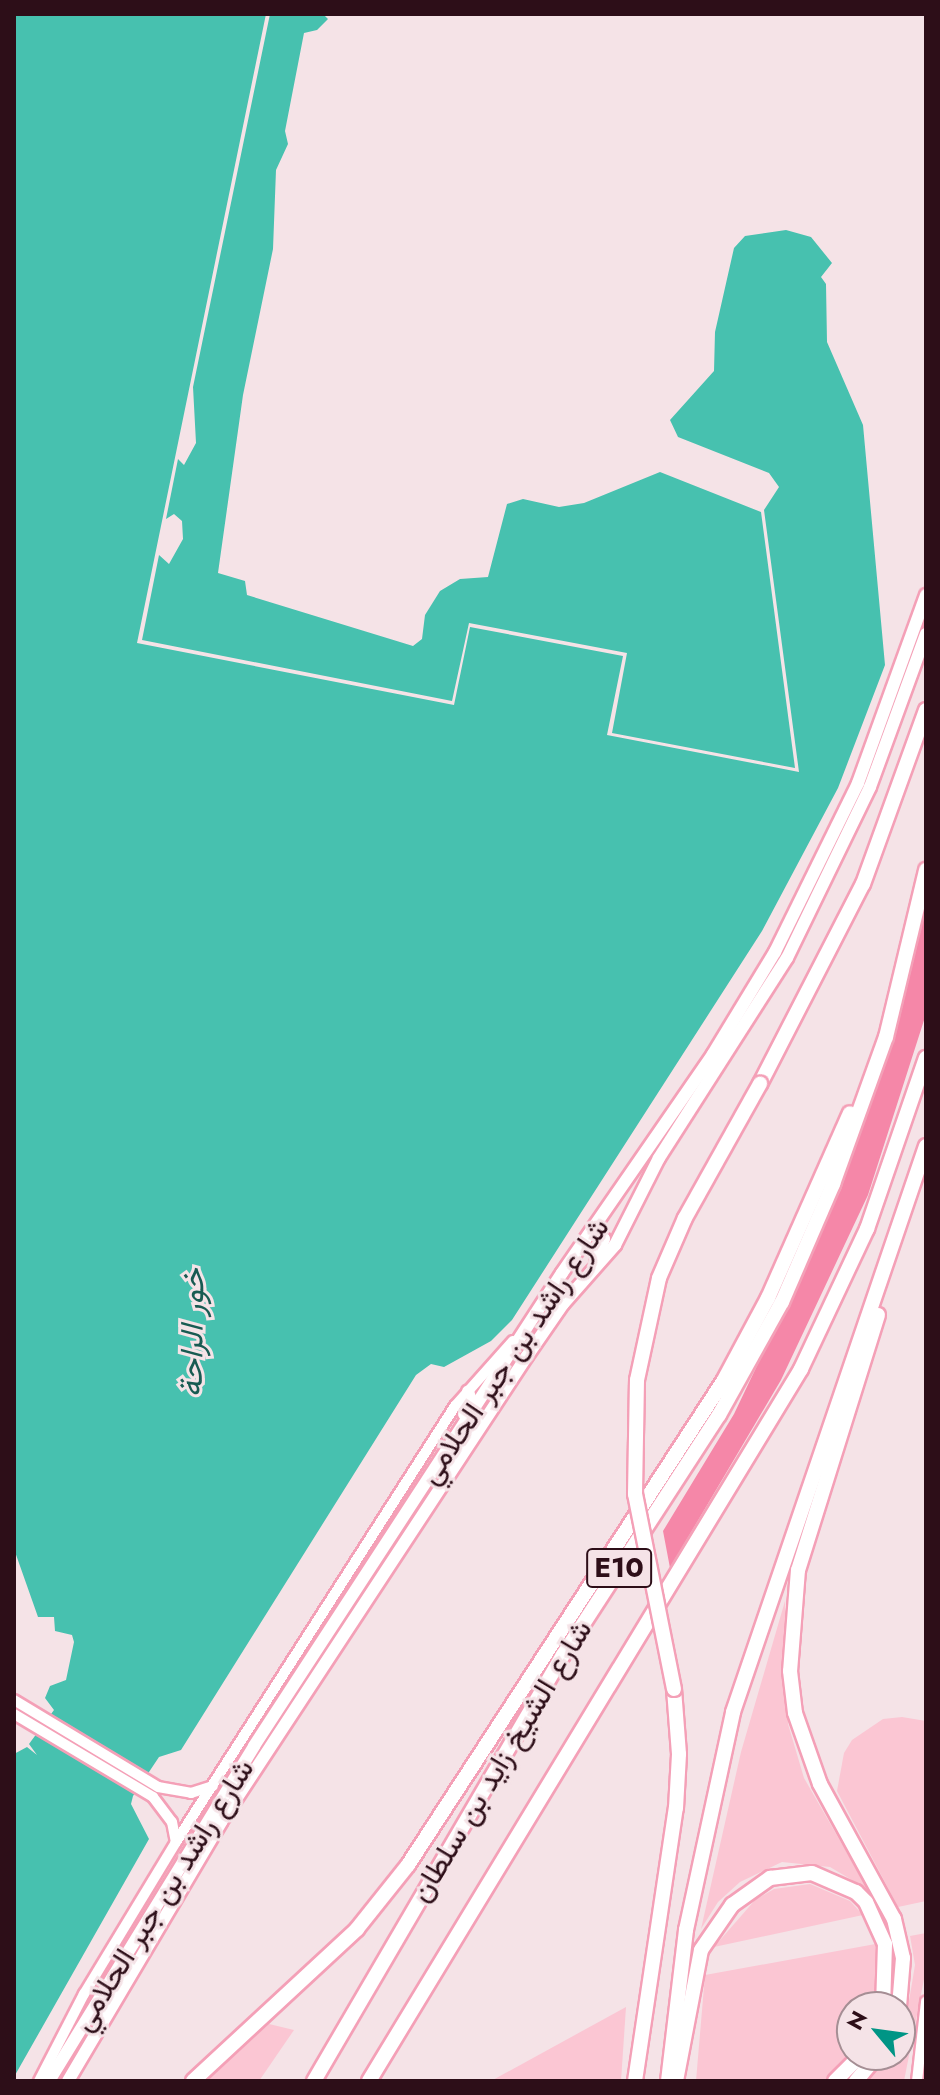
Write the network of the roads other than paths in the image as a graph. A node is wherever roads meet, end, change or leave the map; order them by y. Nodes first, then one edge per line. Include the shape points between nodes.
1 (926, 595) edge
2 (926, 634) edge
3 (926, 710) edge
4 (926, 870) edge
5 (886, 1037) junction
6 (926, 1058) edge
7 (926, 1146) edge
8 (590, 1233) junction
9 (888, 1264) junction
10 (575, 1288) junction
11 (526, 1328) junction
12 (468, 1391) junction
13 (451, 1445) junction
14 (14, 1700) edge
15 (14, 1714) edge
16 (214, 1786) junction
17 (156, 1792) junction
18 (176, 1842) junction
19 (884, 1991) edge
20 (899, 1991) edge
21 (683, 1992) junction
22 (926, 2002) edge
23 (925, 2039) edge
24 (39, 2081) edge
25 (49, 2081) edge
26 (68, 2081) edge
27 (193, 2081) edge
28 (314, 2081) edge
29 (369, 2081) edge
30 (635, 2081) edge
31 (668, 2081) edge
32 (676, 2081) edge
33 (917, 2081) edge

1 - 8 main road, شارع راشد بن جبر الحلامي via 858,783 796,913 713,1054
2 - 10 main road, شارع راشد بن جبر الحلامي via 870,787 787,958 659,1158 615,1245
3 - 30 highway, bridge via 863,884 685,1218 659,1278 637,1380 635,1494 674,1689 676,1808
4 - 5 highway, شارع الشيخ زايد بن سلطان / E10
5 - 27 highway via 781,1270 724,1380 408,1865 357,1929
5 - 28 highway, شارع الشيخ زايد بن سلطان / E10 via 809,1244 752,1359 563,1655
6 - 29 highway, شارع الشيخ زايد بن سلطان / E10 via 867,1229 801,1369
7 - 9 highway
8 - 10 main road via 601,1235 605,1243
8 - 11 main road, شارع راشد بن جبر الحلامي
9 - 20 highway via 875,1330 798,1570 790,1671 807,1753 901,1941
9 - 21 highway via 733,1712 686,1930
10 - 26 main road, شارع راشد بن جبر الحلامي via 221,1822
11 - 12 street
11 - 13 main road, شارع راشد بن جبر الحلامي
12 - 13 main road via 471,1401
12 - 16 street
13 - 25 main road, شارع راشد بن جبر الحلامي via 224,1793
14 - 17 street
15 - 17 street
16 - 17 street via 191,1793
16 - 18 street
17 - 18 street
18 - 24 street via 84,1994
19 - 21 highway via 885,1944 871,1910 856,1892 834,1880 791,1874 748,1891 713,1928
21 - 31 highway
21 - 32 highway
22 - 23 street
23 - 33 street

